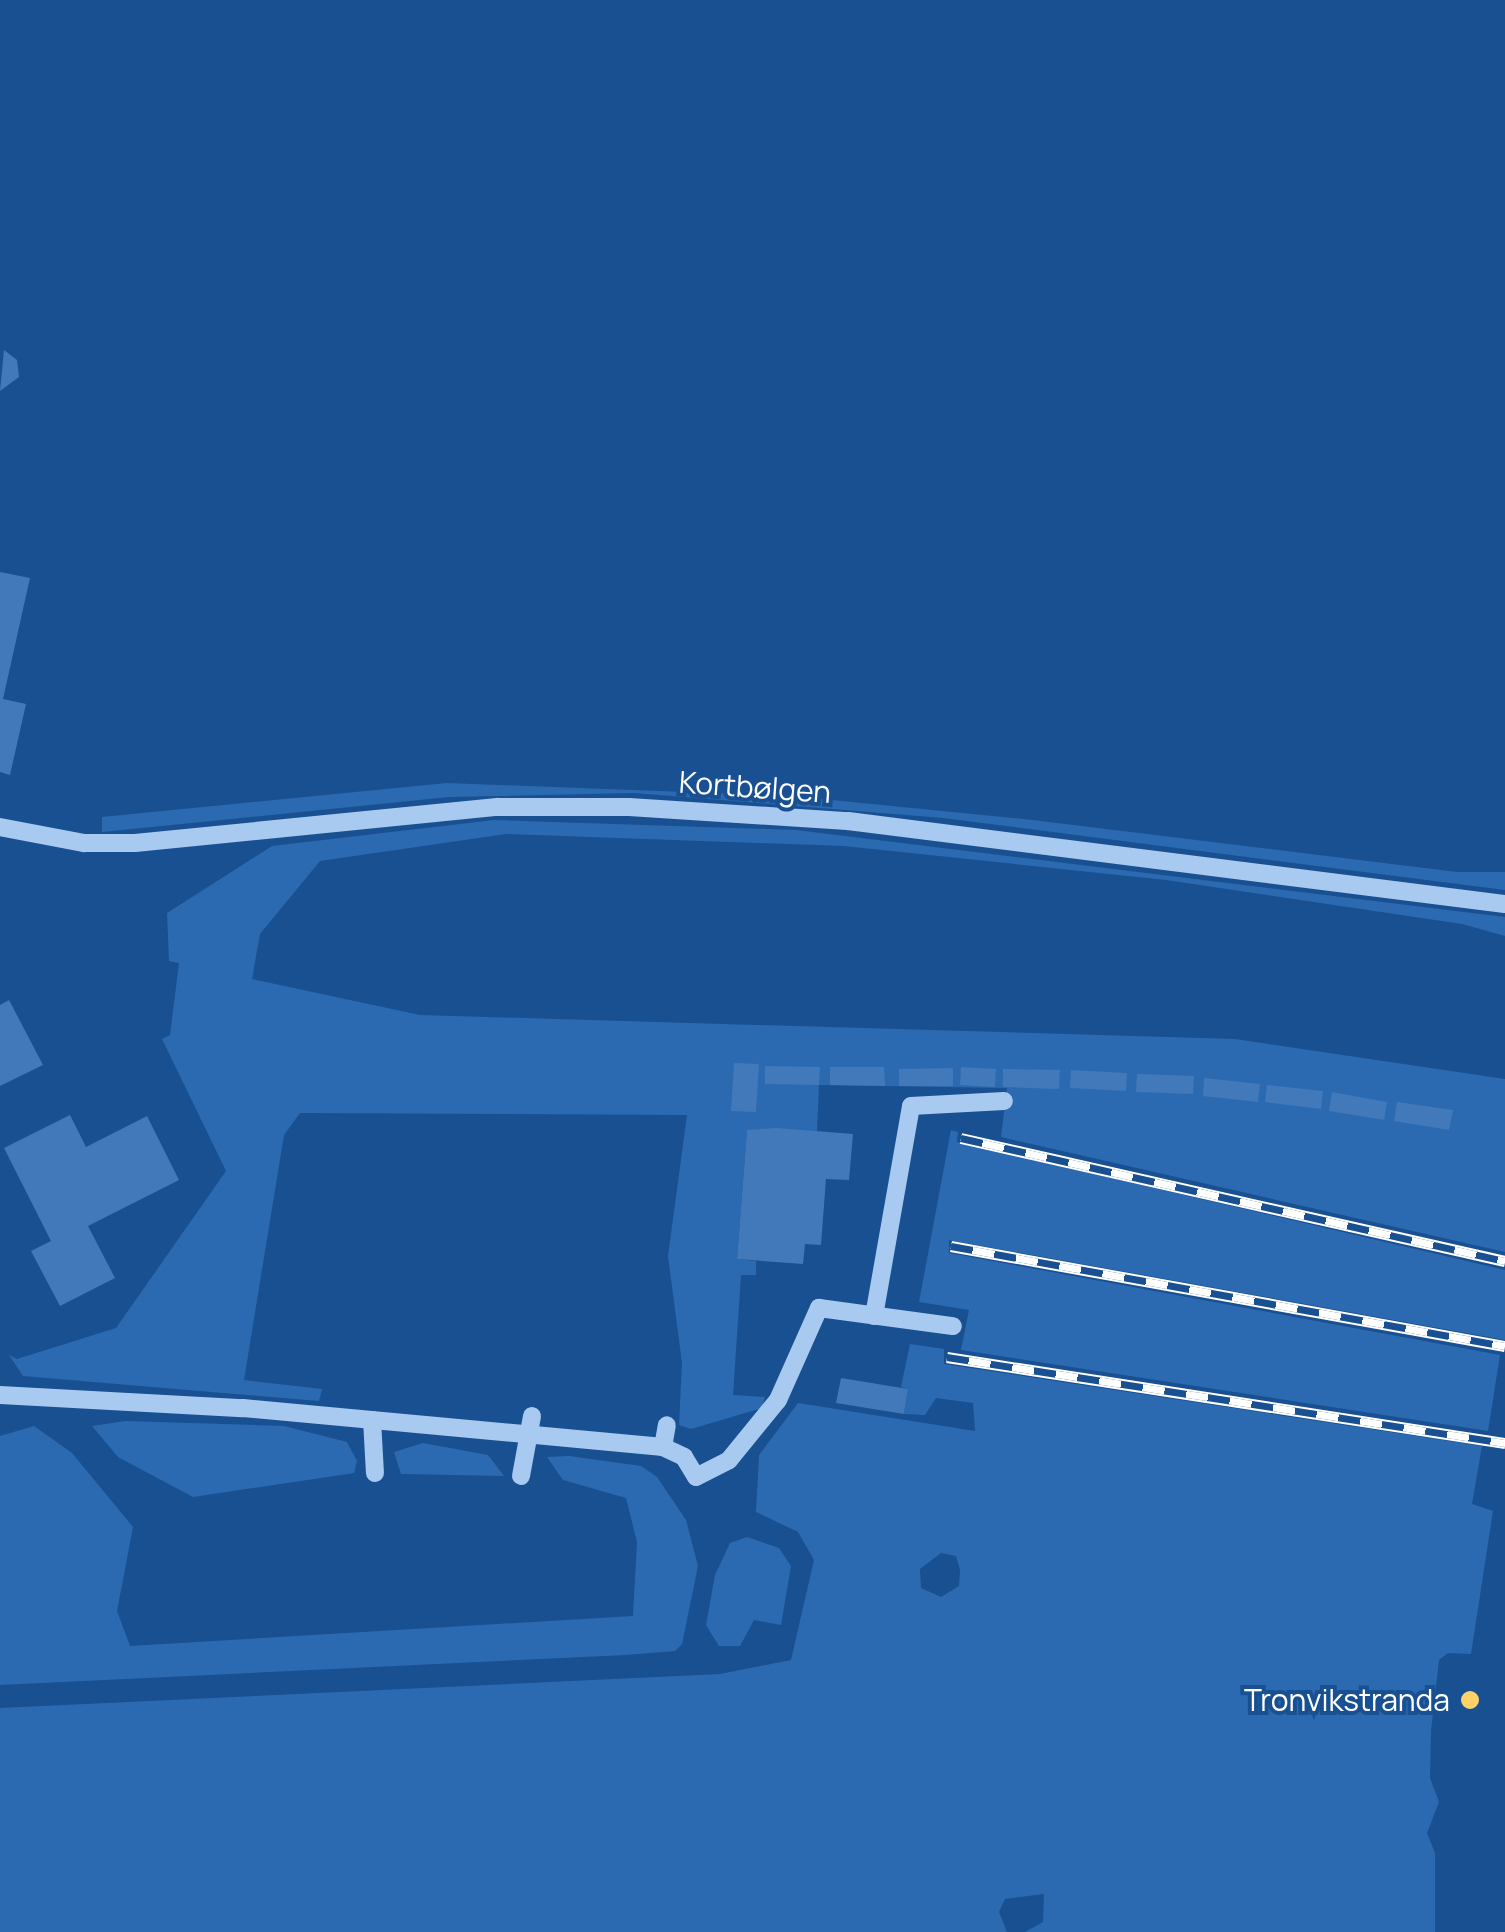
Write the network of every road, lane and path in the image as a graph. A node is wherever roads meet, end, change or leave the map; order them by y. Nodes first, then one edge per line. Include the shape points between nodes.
1 (0, 827) edge
2 (1505, 904) edge
3 (1004, 1101) dead end
4 (874, 1316) junction
5 (953, 1326) dead end
6 (0, 1395) edge
7 (381, 1415) junction
8 (667, 1425) dead end
9 (530, 1426) junction
10 (663, 1447) junction
11 (376, 1473) dead end
12 (521, 1476) dead end

1 - 2 lane, Kortbølgen via 84,843 134,843 497,807 629,806 886,825
3 - 4 lane via 912,1106
4 - 5 lane
4 - 10 lane via 819,1308 778,1400 729,1460 696,1477 684,1457
6 - 7 lane
7 - 9 lane
7 - 11 lane
8 - 10 lane
9 - 10 lane
9 - 12 lane

